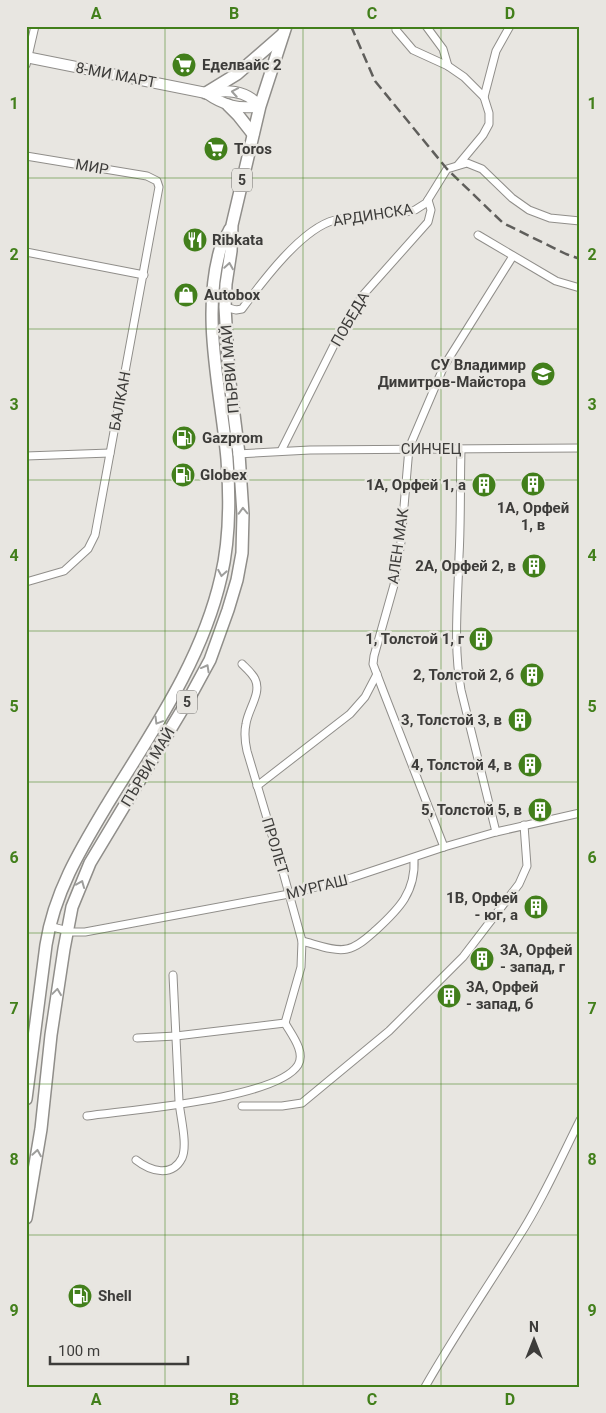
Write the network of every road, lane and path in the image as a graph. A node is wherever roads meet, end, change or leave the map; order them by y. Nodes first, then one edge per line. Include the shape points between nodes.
1 (35, 26) edge
2 (426, 26) edge
3 (510, 26) edge
4 (285, 29) edge
5 (396, 30) dead end
6 (27, 60) edge
7 (448, 66) junction
8 (206, 93) junction
9 (484, 97) junction
10 (228, 105) junction
11 (260, 106) junction
12 (253, 134) junction
13 (26, 156) edge
14 (458, 165) junction
15 (157, 181) joint
16 (428, 200) junction
17 (580, 221) edge
18 (232, 225) junction
19 (478, 236) dead end
20 (26, 252) edge
21 (513, 256) junction
22 (144, 275) junction
23 (580, 288) edge
24 (225, 307) junction
25 (409, 448) junction
26 (580, 448) edge
27 (460, 449) junction
28 (281, 451) junction
29 (110, 453) junction
30 (226, 454) junction
31 (239, 454) junction
32 (26, 456) edge
33 (26, 582) edge
34 (242, 664) dead end
35 (377, 674) junction
36 (257, 786) junction
37 (580, 813) edge
38 (524, 825) junction
39 (496, 832) junction
40 (444, 847) junction
41 (414, 858) junction
42 (289, 894) junction
43 (49, 926) junction
44 (67, 930) junction
45 (302, 941) junction
46 (173, 975) dead end
47 (285, 1023) junction
48 (176, 1036) junction
49 (138, 1038) dead end
50 (26, 1099) edge
51 (180, 1104) junction
52 (242, 1106) dead end
53 (87, 1116) dead end
54 (580, 1120) edge
55 (136, 1160) dead end
56 (26, 1218) edge
57 (425, 1387) edge

1 - 6 street
2 - 7 street via 443,49
3 - 9 street via 496,51
4 - 8 main road via 237,74
4 - 11 main road, ПЪРВИ МАЙ / 5
5 - 7 street via 413,50
6 - 8 main road, 8-МИ МАРТ
7 - 9 street
8 - 10 main road
11 -> 8 main road via 240,92
9 - 14 street, АРДИНСКА via 489,124
10 - 11 main road via 247,109
10 - 12 main road
11 - 12 main road, ПЪРВИ МАЙ / 5
12 - 18 main road, ПЪРВИ МАЙ / 5
13 - 15 street, МИР via 147,176
14 - 16 street, АРДИНСКА via 447,169
14 - 17 street via 467,163 482,169 529,210 550,218
15 - 22 street, БАЛКАН via 159,187
16 - 24 street, АРДИНСКА via 407,212 336,220 314,229 292,249 242,309
16 - 28 street, ПОБЕДА via 431,210 428,222 363,295 346,321
24 -> 18 main road, ПЪРВИ МАЙ / 5
18 - 30 main road, ПЪРВИ МАЙ / 5 via 220,249 213,314
19 - 21 street
20 - 22 street
21 - 23 street via 556,281
21 - 25 street, АЛЕН МАК via 444,366
22 - 29 street, БАЛКАН
24 - 31 main road, ПЪРВИ МАЙ / 5
25 - 27 street, СИНЧЕЦ
25 - 28 street, СИНЧЕЦ
25 - 35 street, АЛЕН МАК via 394,585 374,656
26 - 27 street, СИНЧЕЦ
27 - 39 street via 457,667
28 - 31 street, СИНЧЕЦ
29 - 32 street
29 - 33 street, БАЛКАН via 99,519 88,549 64,571
30 - 31 street, СИНЧЕЦ
30 -> 43 main road, ПЪРВИ МАЙ / 5 via 228,530 214,608 178,688 76,856
44 -> 31 main road, ПЪРВИ МАЙ / 5 via 72,907 90,863 191,695 216,645 237,580 242,553
34 - 36 street, ПРОЛЕТ via 255,677 257,687 246,722 245,737
35 - 36 street via 365,697 350,714
35 - 40 street, АЛЕН МАК
36 - 42 street, ПРОЛЕТ
37 - 38 street, МУРГАШ
38 - 39 street, МУРГАШ
38 - 52 street via 527,866 518,884 463,957 389,1031 302,1103
39 - 40 street, МУРГАШ
40 - 41 street, МУРГАШ
41 - 42 street, МУРГАШ
41 - 45 street via 412,884 404,900 367,938 345,950
42 - 44 street, МУРГАШ via 85,932
42 - 45 street, ПРОЛЕТ
43 - 44 street, МУРГАШ
43 - 50 main road, ПЪРВИ МАЙ / 5
56 -> 44 main road, ПЪРВИ МАЙ / 5
45 - 47 street, ПРОЛЕТ via 301,966
46 - 48 street
47 - 48 street
47 - 51 street via 299,1051 298,1066 291,1072 243,1092
48 - 49 street
48 - 51 street
51 - 53 street
51 - 55 street via 184,1147 176,1166 158,1171
54 - 57 street via 519,1237

